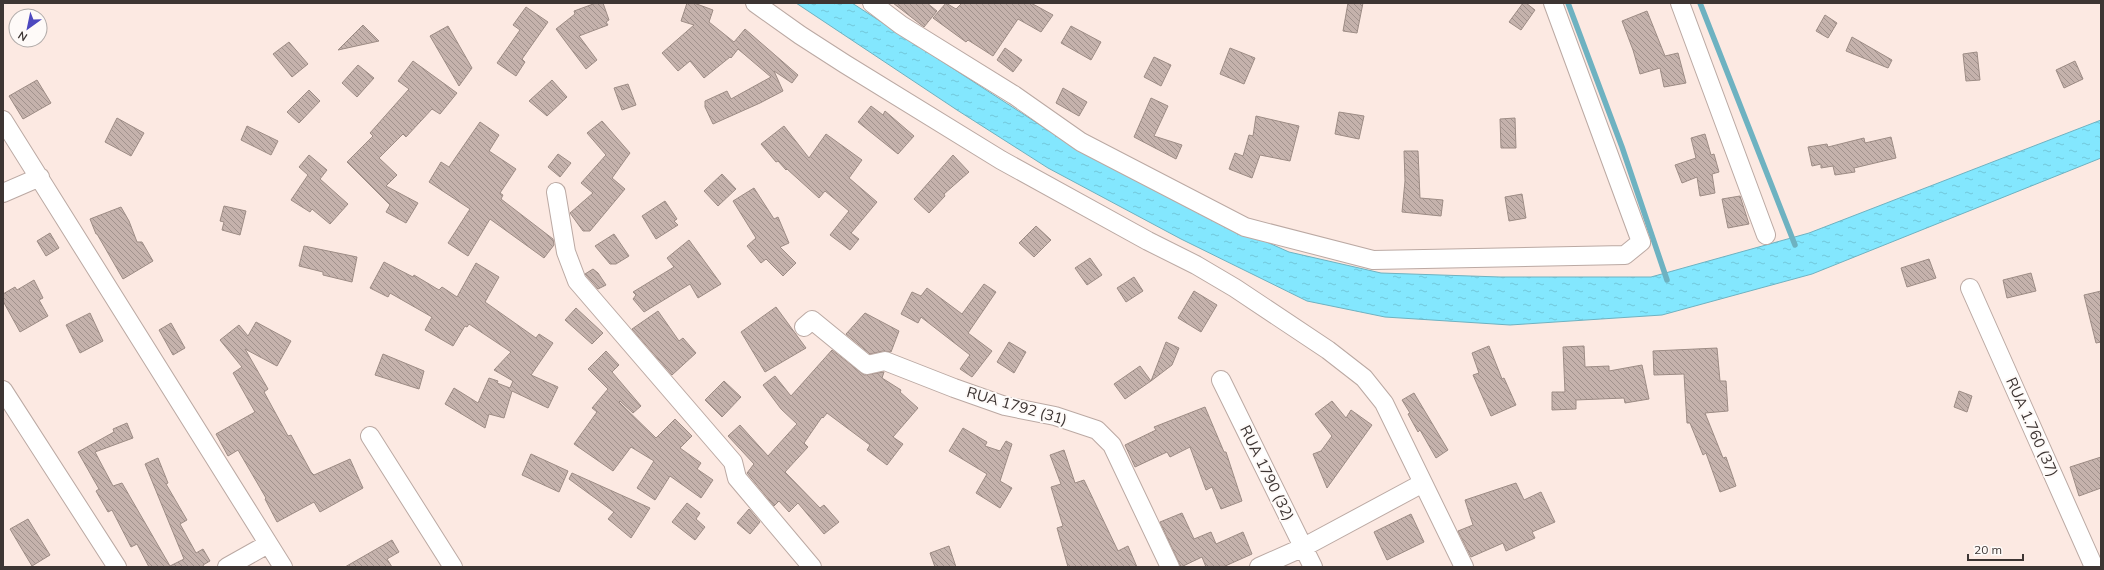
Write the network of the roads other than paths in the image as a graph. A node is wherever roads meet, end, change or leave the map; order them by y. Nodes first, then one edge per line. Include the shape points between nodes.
1 (755, 3) edge
2 (872, 3) edge
3 (1553, 3) edge
4 (1680, 3) edge
5 (3, 120) edge
6 (40, 177) junction
7 (556, 192) dead end
8 (3, 193) edge
9 (1766, 236) dead end
10 (1970, 288) dead end
11 (804, 327) dead end
12 (1221, 380) dead end
13 (3, 390) edge
14 (370, 436) dead end
15 (1423, 483) junction
16 (268, 544) junction
17 (1304, 547) junction
18 (117, 567) edge
19 (226, 567) edge
20 (283, 567) edge
21 (453, 567) edge
22 (812, 567) edge
23 (1170, 567) edge
24 (1259, 567) edge
25 (1313, 567) edge
26 (1464, 567) edge
27 (2094, 567) edge

1 - 15 street via 845,64 1001,160 1141,237 1196,264 1328,350 1364,378 1384,403
2 - 3 street via 901,25 1014,95 1081,142 1245,227 1373,260 1625,255 1641,242
4 - 9 street
5 - 6 street
6 - 8 street
6 - 16 street
7 - 22 street via 566,252 577,281 733,462 738,478
10 - 27 street, RUA 1.760 (37)
11 - 23 street, RUA 1792 (31) via 812,320 867,365 885,361 1005,406 1055,416 1097,430 1112,445
12 - 17 street, RUA 1790 (32)
13 - 18 street
14 - 21 street
15 - 17 street
15 - 26 street
16 - 19 street
16 - 20 street
17 - 24 street
17 - 25 street, RUA 1790 (32)

